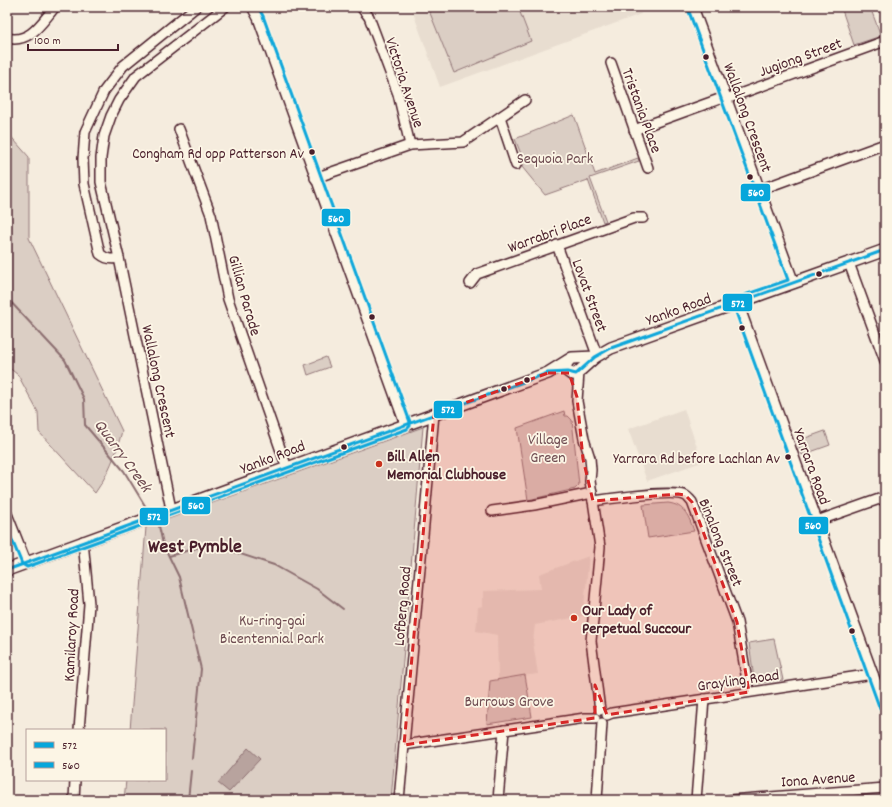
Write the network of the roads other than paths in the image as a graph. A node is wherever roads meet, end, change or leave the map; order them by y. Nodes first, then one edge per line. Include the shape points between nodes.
1 (55, 7) edge
2 (225, 7) edge
3 (252, 7) edge
4 (361, 7) edge
5 (693, 7) edge
6 (192, 8) edge
7 (202, 24) junction
8 (7, 38) edge
9 (885, 41) edge
10 (610, 63) dead end
11 (726, 98) junction
12 (525, 100) dead end
13 (500, 117) junction
14 (178, 129) dead end
15 (634, 130) junction
16 (885, 144) edge
17 (410, 145) junction
18 (516, 165) dead end
19 (648, 168) dead end
20 (315, 178) junction
21 (759, 190) junction
22 (643, 218) dead end
23 (557, 245) junction
24 (885, 250) edge
25 (119, 258) junction
26 (849, 262) junction
27 (470, 283) dead end
28 (794, 283) junction
29 (738, 303) junction
30 (596, 356) junction
31 (885, 361) edge
32 (573, 368) junction
33 (434, 414) junction
34 (405, 424) junction
35 (287, 468) junction
36 (592, 497) junction
37 (885, 497) edge
38 (172, 509) junction
39 (492, 511) dead end
40 (7, 514) edge
41 (817, 521) junction
42 (83, 541) junction
43 (26, 562) junction
44 (7, 570) edge
45 (873, 674) junction
46 (749, 692) junction
47 (704, 699) junction
48 (885, 707) edge
49 (601, 717) junction
50 (79, 729) edge
51 (504, 730) junction
52 (404, 745) junction
53 (76, 781) edge
54 (885, 788) edge
55 (74, 800) edge
56 (399, 800) edge
57 (498, 800) edge
58 (596, 800) edge
59 (696, 800) edge
60 (730, 800) edge

1 - 8 street via 29,36 16,40
2 - 7 street, Wallalong Crescent
3 - 20 street
4 - 17 street, Victoria Avenue via 369,18 398,94
5 - 11 street, Wallalong Crescent
6 - 7 street
6 - 25 street via 122,66 104,91 85,132 84,184 100,254 112,260
7 - 25 street, Wallalong Crescent via 136,76 119,100 109,123 102,151 100,182
9 - 11 street, Jugiong Street
10 - 15 street, Tristania Place
11 - 15 street, Jugiong Street
11 - 21 street, Wallalong Crescent
12 - 13 street
13 - 17 street via 463,142
13 - 18 street
14 - 35 street, Gillian Parade via 211,216 228,299
15 - 19 street, Tristania Place
16 - 21 street
17 - 20 street
20 - 34 street
21 - 28 street, Wallalong Crescent
22 - 23 street, Warrabri Place via 634,218
23 - 27 street, Warrabri Place via 477,274
23 - 30 street, Lovat Street
24 - 26 main road, Yanko Road
25 - 38 street, Wallalong Crescent
26 - 28 main road, Yanko Road
26 - 31 street
28 - 29 main road, Yanko Road
29 - 30 main road, Yanko Road via 611,348
29 - 41 street, Yarrara Road
30 - 32 main road, Yanko Road
32 - 33 main road, Yanko Road via 548,373
32 - 36 street via 584,439 592,470
33 - 34 main road, Yanko Road
33 - 52 street, Lofberg Road
34 - 35 main road, Yanko Road
35 - 38 main road, Yanko Road
36 - 39 street, Binalong Street
36 - 46 street, Binalong Street via 678,494 685,495 692,502 737,622
36 - 49 street via 600,547 591,641
37 - 41 street
38 - 42 main road, Yanko Road
40 - 43 street
41 - 45 street, Yarrara Road
42 - 43 main road, Yanko Road
42 - 50 street, Kamilaroy Road via 89,604
43 - 44 main road, Yanko Road
45 - 46 street, Grayling Road
45 - 48 street, Yarrara Road
46 - 47 street, Grayling Road
47 - 49 street, Grayling Road via 612,713
47 - 59 street
49 - 51 street, Grayling Road
49 - 58 street
51 - 52 street, Grayling Road
51 - 57 street
52 - 56 street, Lofberg Road
53 - 55 street
54 - 60 street, Iona Avenue

